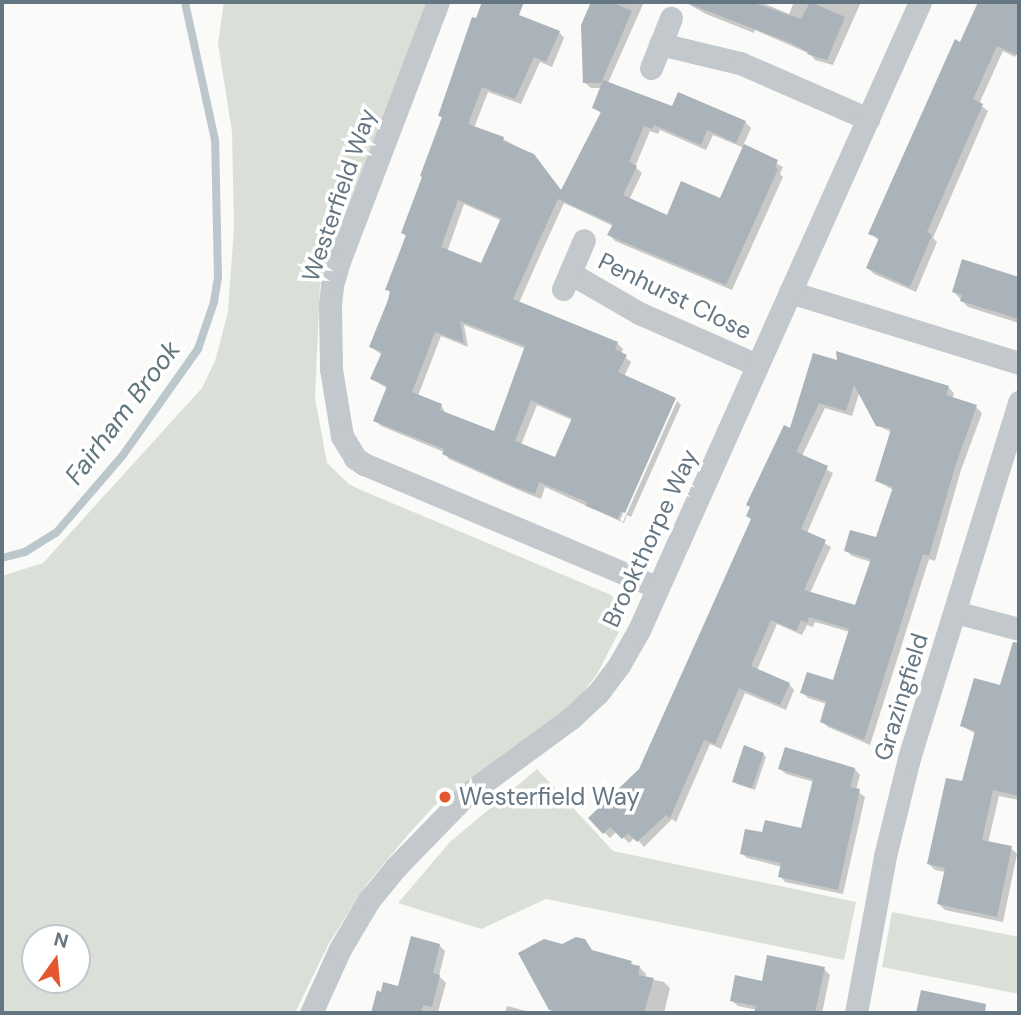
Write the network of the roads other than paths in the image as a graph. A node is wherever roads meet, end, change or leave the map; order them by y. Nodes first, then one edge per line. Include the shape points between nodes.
1 (438, 2) edge
2 (920, 2) edge
3 (671, 18) dead end
4 (660, 44) junction
5 (650, 68) dead end
6 (868, 118) junction
7 (584, 240) dead end
8 (790, 292) junction
9 (1019, 363) edge
10 (757, 365) junction
11 (1019, 402) edge
12 (657, 587) junction
13 (955, 612) junction
14 (1019, 629) edge
15 (311, 1013) edge
16 (856, 1013) edge

1 - 12 street, Westerfield Way via 332,286 331,369 342,436 364,464
2 - 6 street, Brookthorpe Way
3 - 4 street
4 - 5 street
4 - 6 street via 740,63
6 - 8 street, Brookthorpe Way
7 - 10 street, Penhurst Close via 566,281
8 - 9 street
8 - 10 street, Brookthorpe Way
10 - 12 street, Brookthorpe Way
11 - 13 street, Grazingfield
12 - 15 street, Brookthorpe Way via 619,665 597,694 466,795 396,867 340,949
13 - 14 street
13 - 16 street, Grazingfield via 909,758

